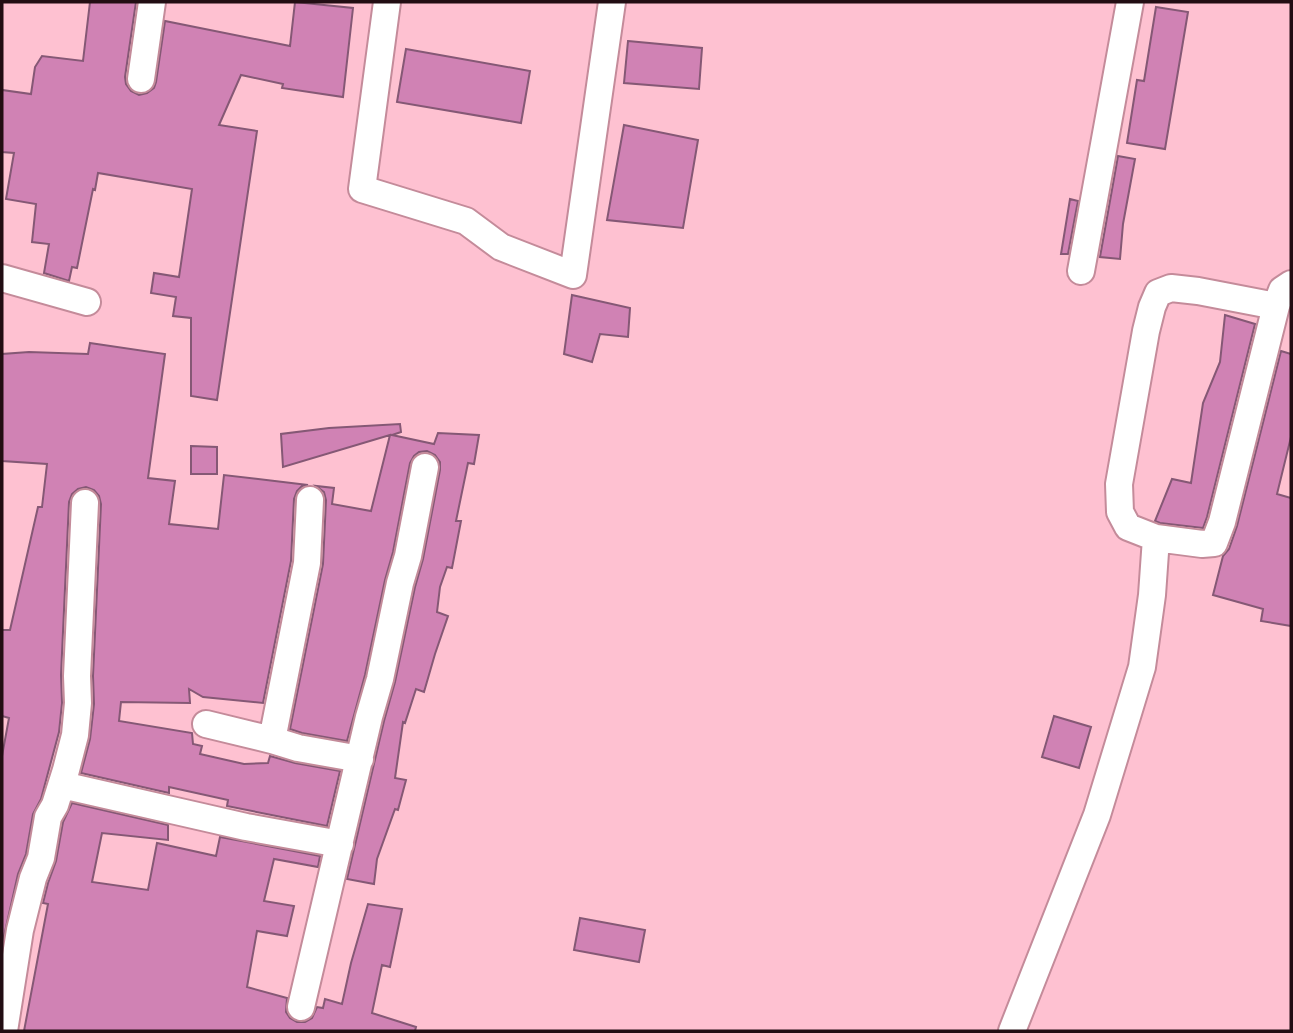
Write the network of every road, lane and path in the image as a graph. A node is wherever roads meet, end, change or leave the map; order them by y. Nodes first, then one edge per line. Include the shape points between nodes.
1 (152, 2) edge
2 (387, 2) edge
3 (612, 2) edge
4 (1130, 2) edge
5 (141, 79) dead end
6 (1081, 271) dead end
7 (2, 278) edge
8 (1291, 284) edge
9 (87, 302) dead end
10 (1276, 306) junction
11 (425, 467) dead end
12 (310, 500) dead end
13 (85, 503) dead end
14 (1156, 538) junction
15 (206, 724) dead end
16 (272, 740) junction
17 (360, 760) junction
18 (62, 785) junction
19 (340, 844) junction
20 (301, 1007) dead end
21 (5, 1031) edge
22 (1012, 1031) edge

1 - 5 street
2 - 3 street via 362,189 466,221 501,247 573,275
4 - 6 street
7 - 9 street
8 - 10 street via 1282,290
10 - 14 street via 1217,538 1209,544
10 - 14 street via 1171,288 1158,293 1146,331 1119,484 1120,512 1128,527
11 - 17 street
12 - 16 street via 307,563
13 - 18 street via 78,703
14 - 22 street via 1142,667 1097,815
15 - 16 street
16 - 17 street
17 - 19 street
18 - 19 street
18 - 21 street via 48,817 20,930
19 - 20 street

